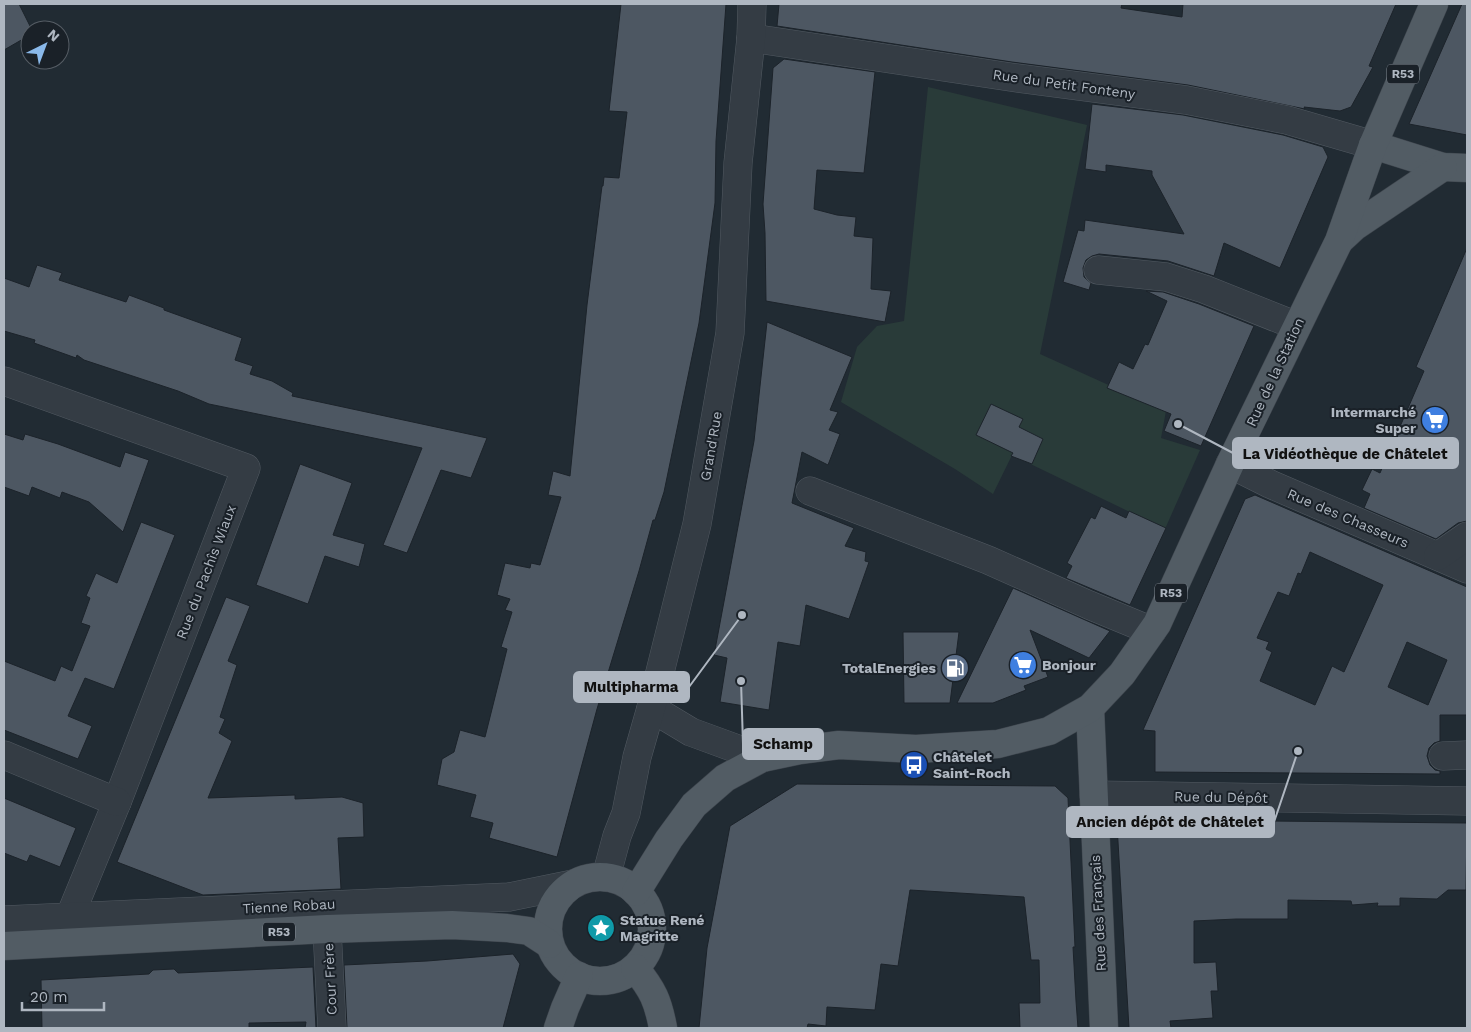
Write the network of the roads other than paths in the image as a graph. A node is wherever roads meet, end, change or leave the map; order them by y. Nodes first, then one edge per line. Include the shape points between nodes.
1 (752, 4) edge
2 (1434, 4) edge
3 (751, 38) junction
4 (1364, 143) junction
5 (1455, 167) edge
6 (1339, 241) junction
7 (1098, 270) dead end
8 (1297, 326) junction
9 (4, 381) edge
10 (1230, 464) junction
11 (810, 492) dead end
12 (1467, 536) edge
13 (1438, 556) junction
14 (1467, 569) edge
15 (1152, 631) junction
16 (651, 708) junction
17 (1090, 708) junction
18 (4, 755) edge
19 (762, 758) junction
20 (1094, 795) junction
21 (1467, 801) edge
22 (117, 802) junction
23 (606, 877) junction
24 (573, 884) junction
25 (636, 892) junction
26 (70, 916) junction
27 (4, 920) edge
28 (327, 929) junction
29 (550, 944) junction
30 (4, 946) edge
31 (635, 968) junction
32 (579, 976) junction
33 (332, 1028) edge
34 (558, 1028) edge
35 (663, 1028) edge
36 (1104, 1028) edge

1 - 3 street, Grand'Rue
2 - 4 main road, Rue de la Station / R53
3 - 4 street, Rue du Petit Fonteny via 1186,100 1287,120
3 - 16 street, Grand'Rue via 738,164 730,332 697,524
4 - 5 main road
4 - 6 main road, Rue de la Station / R53
5 - 6 main road via 1354,227
6 - 8 main road, Rue de la Station / R53
7 - 8 street via 1166,277
8 - 10 main road, Rue de la Station / R53
9 - 22 street, Rue du Pachîs Wiaux via 246,468
10 - 13 street, Rue des Chasseurs
10 - 15 main road, Rue de la Station / R53
11 - 15 street via 988,560
12 - 13 street
13 - 14 street, Rue des Chasseurs
15 - 17 main road, Rue de la Station / R53 via 1122,674
16 - 19 street via 692,732
16 - 23 street, Grand'Rue via 626,813
17 - 19 main road, Rue de la Station / R53 via 1049,731 984,746 916,749 840,746
17 - 20 main road, Rue des Français
18 - 22 street
19 - 25 main road, Rue de la Station / R53 via 725,778 694,805
20 - 21 street, Rue du Dépôt
20 - 36 main road, Rue des Français
22 - 26 street, Rue du Pachîs Wiaux
23 - 24 main road via 588,878
23 - 25 main road via 622,882
24 - 26 street, Tienne Robau via 509,897
24 - 29 main road via 551,910
25 - 31 main road via 647,905 652,922 651,939
26 - 27 street, Tienne Robau
28 - 29 main road, Tienne Robau / R53 via 452,925 507,928 528,931
28 - 30 main road, Tienne Robau / R53
28 - 33 street, Cour Frère
29 - 32 main road, R53 via 558,960
31 - 32 main road, R53 via 620,977 603,981
31 - 35 main road via 650,986
32 - 34 main road

